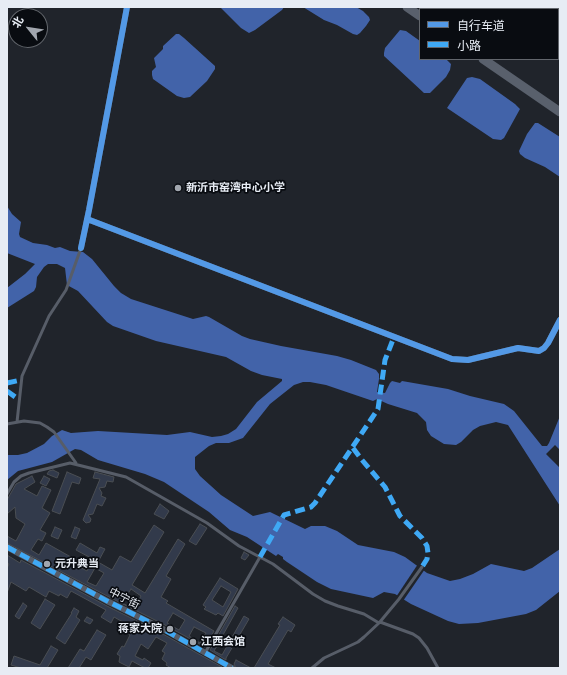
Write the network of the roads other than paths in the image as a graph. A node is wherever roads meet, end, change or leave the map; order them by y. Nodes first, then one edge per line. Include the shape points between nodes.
1 (127, 7) edge
2 (407, 7) edge
3 (419, 15) edge
4 (484, 60) edge
5 (560, 112) edge
6 (87, 219) junction
7 (81, 248) joint
8 (560, 320) edge
9 (17, 422) junction
10 (7, 424) edge
11 (76, 463) junction
12 (7, 494) edge
13 (7, 547) edge
14 (260, 557) junction
15 (422, 567) dead end
16 (380, 622) junction
17 (205, 653) junction
18 (232, 668) edge
19 (312, 668) edge
20 (438, 668) edge

1 - 6 street
2 - 3 main road
4 - 5 main road
6 - 7 street
6 - 8 street via 452,359 468,360 518,348 539,351 548,343
7 - 9 lane via 66,290 49,316 22,376
9 - 10 lane
9 - 11 lane via 47,427 54,432
11 - 12 lane via 62,464 25,475 14,482
11 - 14 lane via 136,481 207,523 238,546
13 - 17 street, 中宁街
14 - 16 lane via 325,601
14 - 17 lane
15 - 16 lane
16 - 19 lane via 358,642 324,658
16 - 20 lane via 419,638
17 - 18 street, 中宁街

